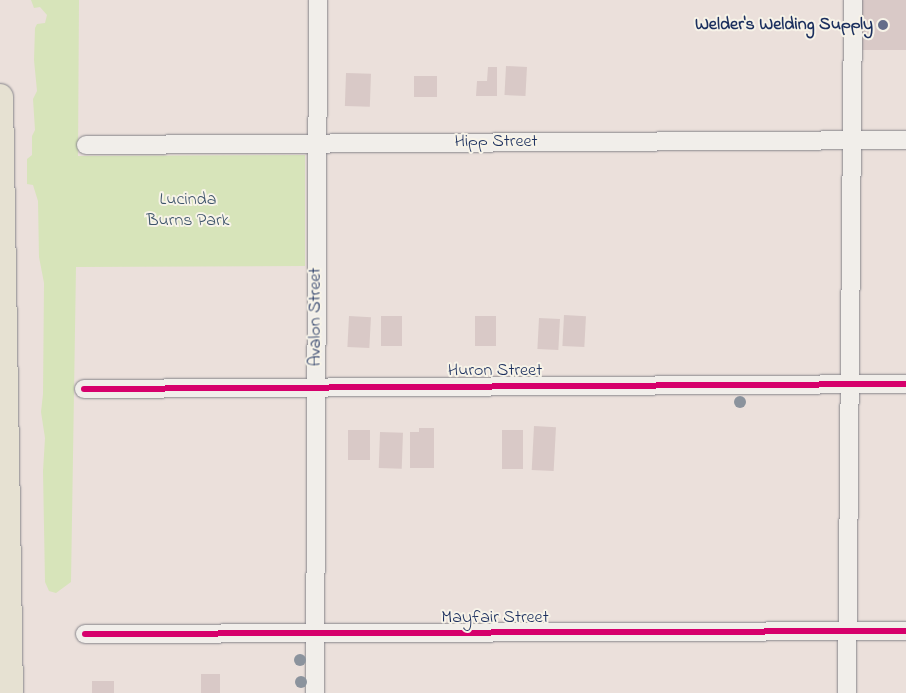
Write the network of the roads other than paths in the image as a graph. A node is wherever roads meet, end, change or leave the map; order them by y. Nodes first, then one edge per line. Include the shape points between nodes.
1 (318, 0) edge
2 (853, 0) edge
3 (0, 97) edge
4 (854, 140) junction
5 (906, 140) edge
6 (317, 143) junction
7 (86, 145) dead end
8 (906, 384) edge
9 (852, 385) junction
10 (316, 387) junction
11 (84, 388) dead end
12 (848, 632) junction
13 (906, 632) edge
14 (315, 633) junction
15 (84, 634) dead end
16 (10, 693) edge
17 (315, 693) edge
18 (847, 693) edge

1 - 6 street, Avalon Street
2 - 4 street
3 - 16 highway
4 - 5 street, Hipp Street
4 - 6 street, Hipp Street
4 - 9 street
6 - 7 street, Hipp Street
6 - 10 street, Avalon Street
8 - 9 street, Huron Street
9 - 10 street, Huron Street
9 - 12 street
10 - 11 street, Huron Street
10 - 14 street, Avalon Street
12 - 13 street, Mayfair Street
12 - 14 street, Mayfair Street
12 - 18 street
14 - 15 street, Mayfair Street
14 - 17 street, Avalon Street

